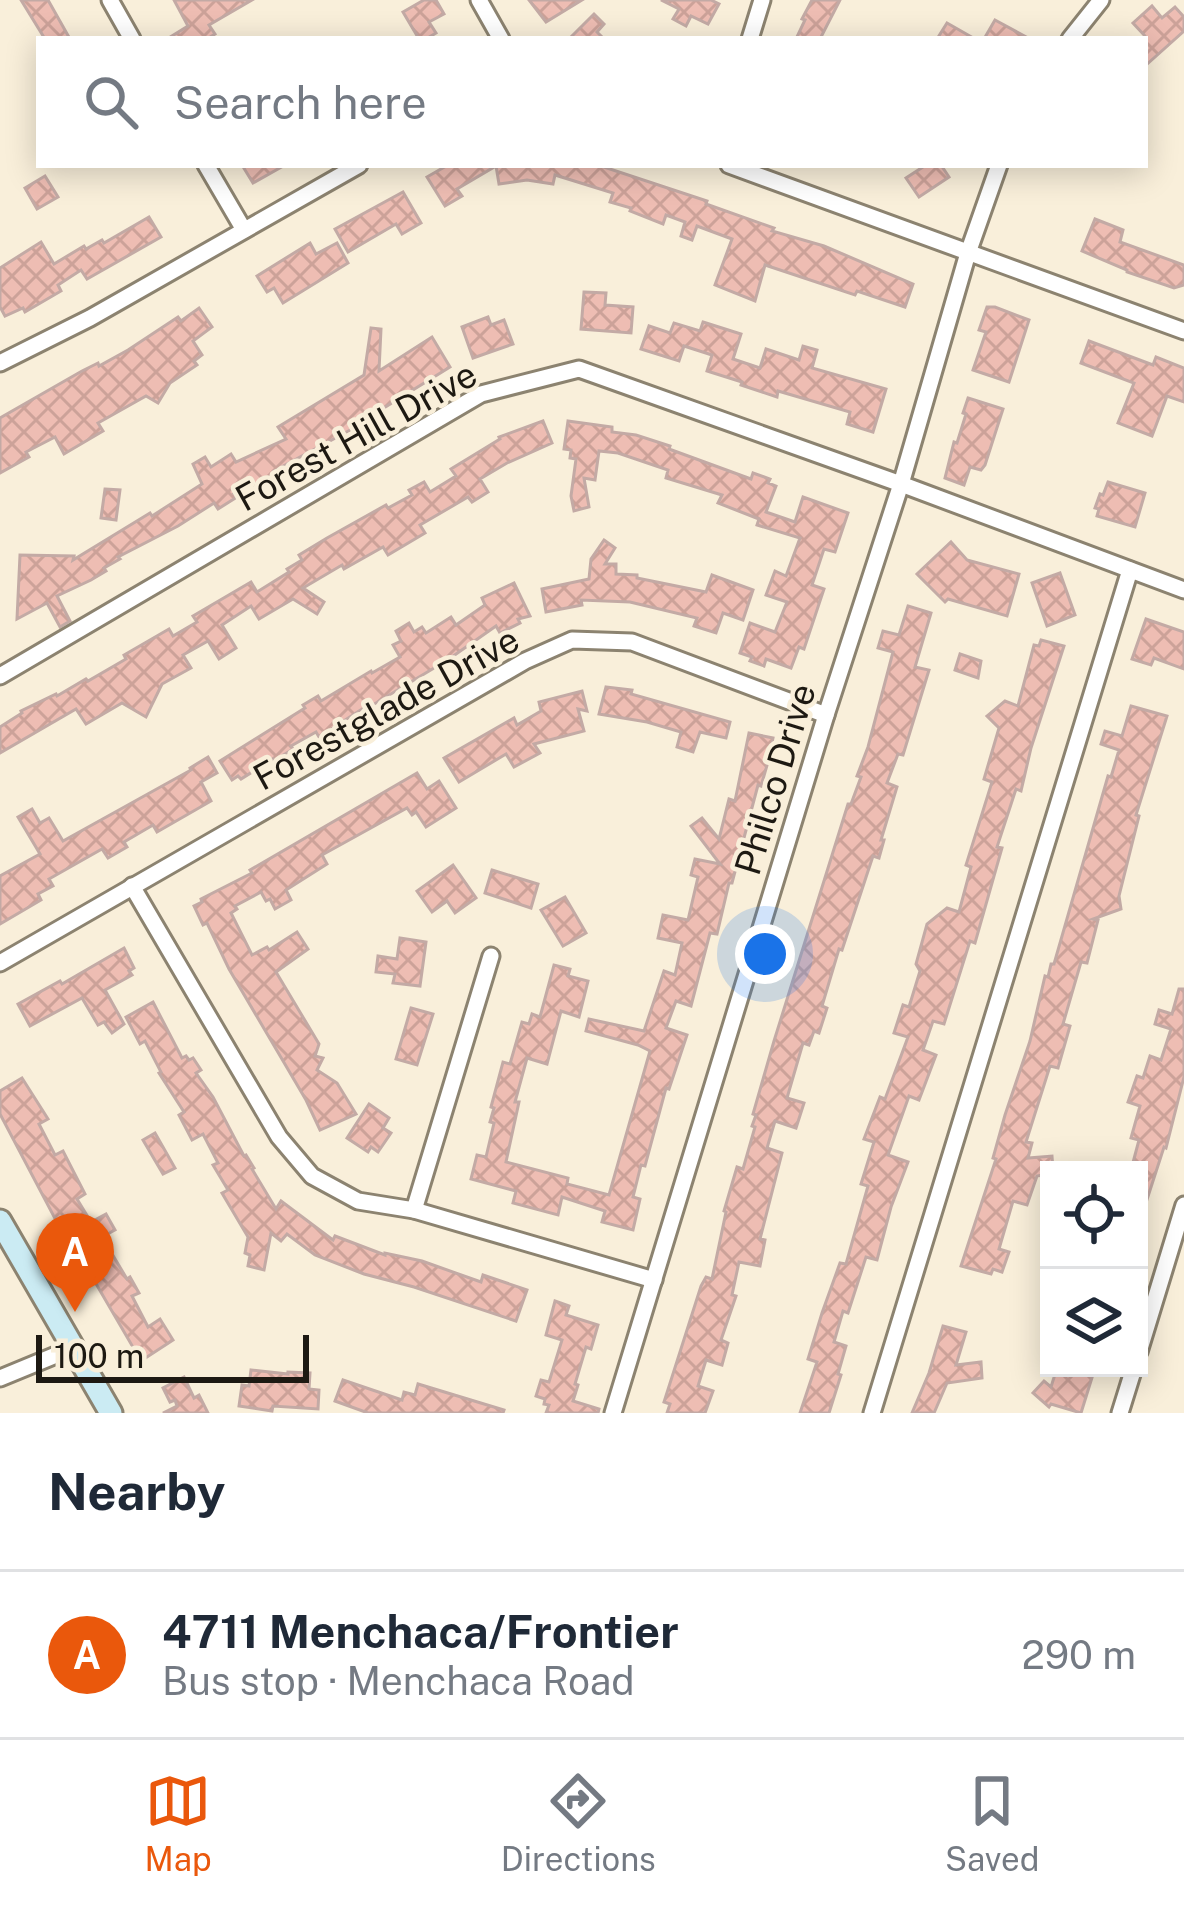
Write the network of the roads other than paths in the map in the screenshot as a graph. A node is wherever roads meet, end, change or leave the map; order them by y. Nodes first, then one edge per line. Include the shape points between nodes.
1 (110, 0) edge
2 (479, 0) edge
3 (762, 0) edge
4 (1101, 0) edge
5 (131, 36) edge
6 (499, 36) edge
7 (751, 36) edge
8 (1072, 36) edge
9 (208, 168) edge
10 (354, 168) edge
11 (737, 168) edge
12 (998, 168) edge
13 (244, 230) junction
14 (968, 253) junction
15 (1184, 331) edge
16 (0, 363) edge
17 (901, 484) junction
18 (1130, 570) junction
19 (1184, 590) edge
20 (0, 676) edge
21 (826, 715) junction
22 (132, 886) junction
23 (491, 956) dead end
24 (0, 963) edge
25 (1184, 1204) edge
26 (415, 1210) junction
27 (0, 1221) edge
28 (654, 1280) junction
29 (1148, 1322) edge
30 (74, 1348) junction
31 (1131, 1377) edge
32 (0, 1378) edge
33 (111, 1413) edge
34 (613, 1413) edge
35 (872, 1413) edge
36 (1120, 1413) edge

1 - 5 street
2 - 6 street
3 - 7 street
4 - 8 street
9 - 13 street
10 - 13 street
11 - 14 street
12 - 14 street, Philco Drive
13 - 16 street
14 - 15 street
14 - 17 street, Philco Drive
17 - 18 street, Forest Hill Drive
17 - 20 street, Forest Hill Drive via 579,369 481,394
17 - 21 street, Philco Drive
18 - 19 street, Forest Hill Drive
18 - 35 street
21 - 22 street, Forestglade Drive via 632,642 572,640
21 - 28 street, Philco Drive
22 - 24 street, Forestglade Drive
22 - 26 street via 279,1137 312,1176 358,1201
23 - 26 street
25 - 29 street
26 - 28 street
27 - 30 main road
28 - 34 street, Philco Drive
30 - 32 street
30 - 33 main road
31 - 36 street

